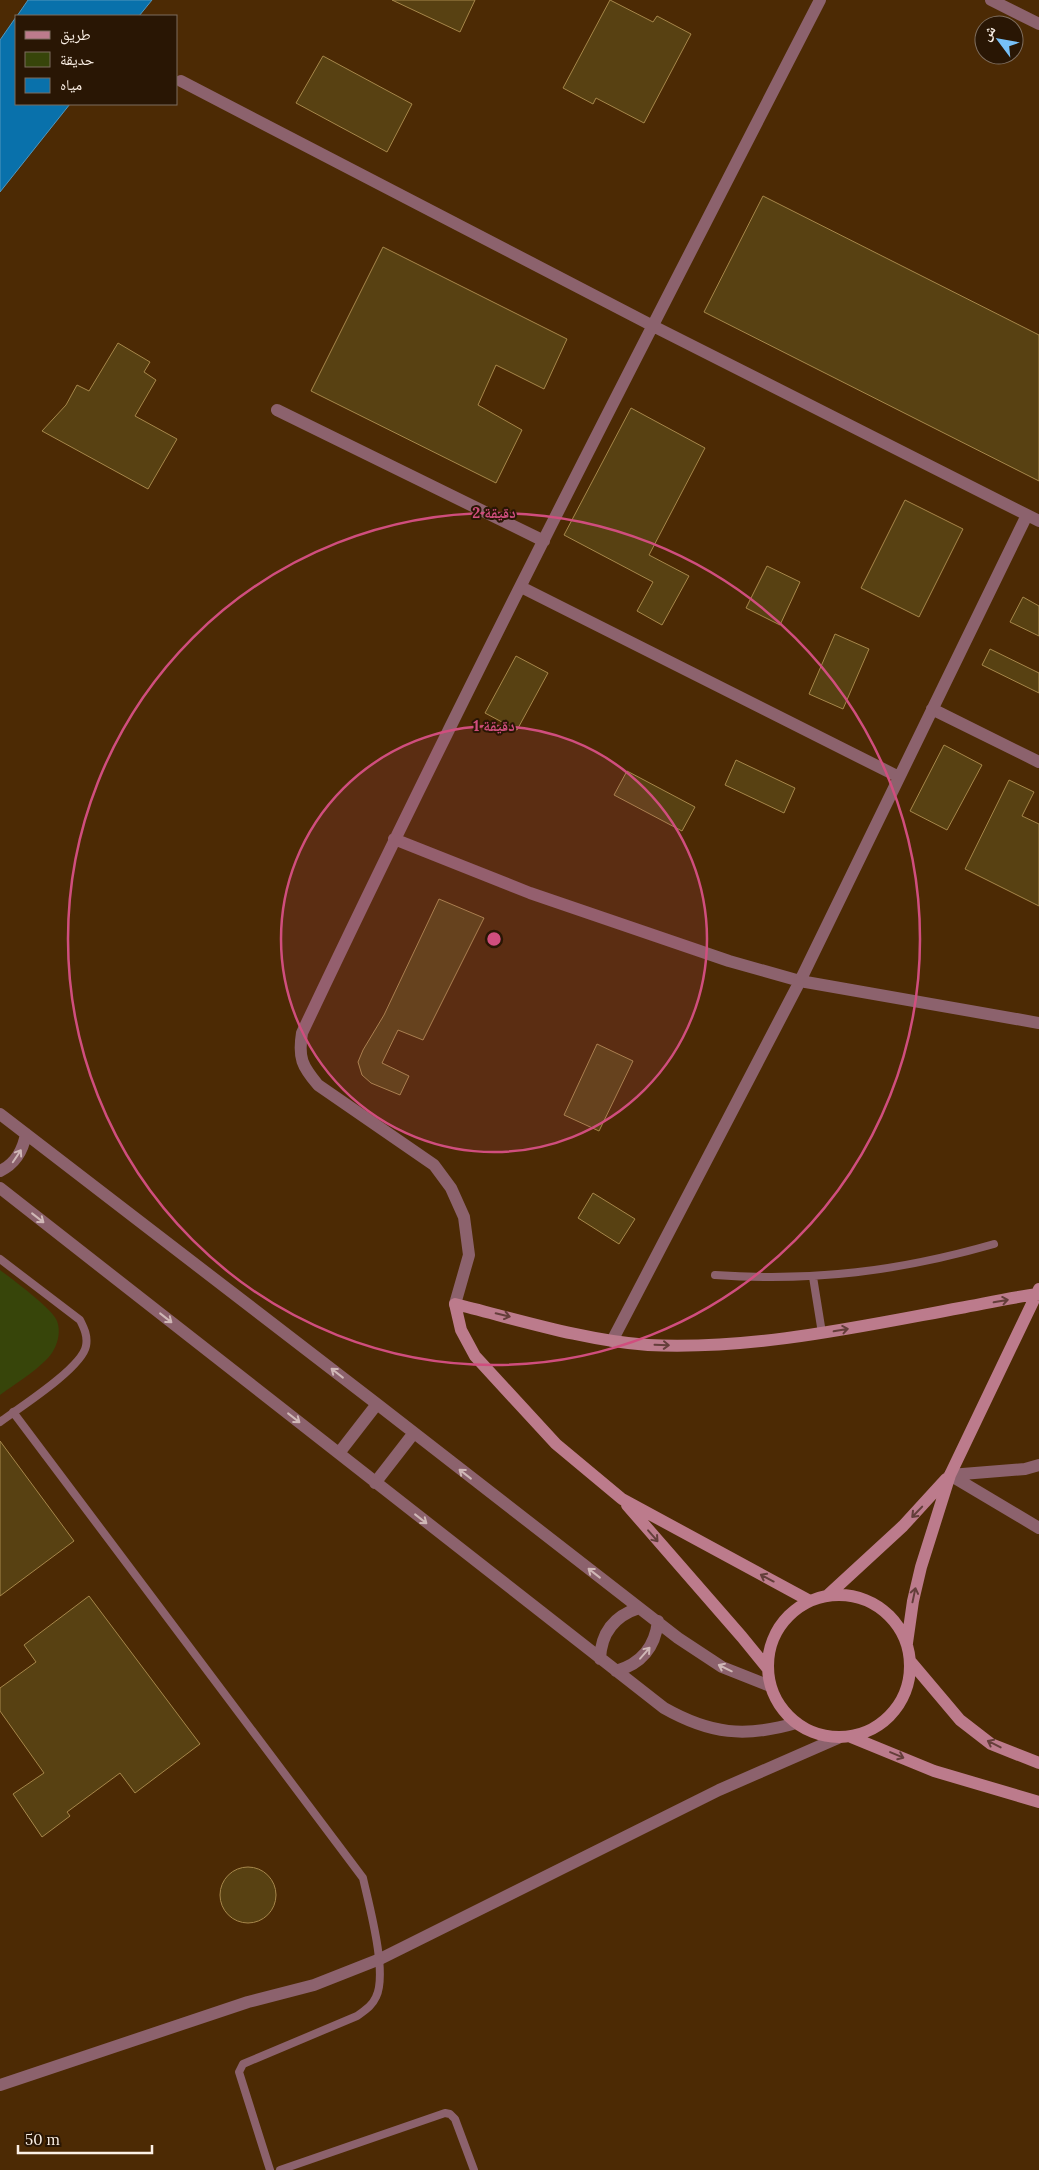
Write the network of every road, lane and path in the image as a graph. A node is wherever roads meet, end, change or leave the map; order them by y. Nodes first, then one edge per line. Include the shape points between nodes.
1 (820, 0) edge
2 (991, 0) edge
3 (1039, 24) edge
4 (181, 81) dead end
5 (653, 326) junction
6 (277, 410) dead end
7 (1027, 515) junction
8 (1039, 522) edge
9 (544, 541) junction
10 (521, 587) junction
11 (932, 709) junction
12 (1039, 762) edge
13 (899, 776) junction
14 (394, 839) junction
15 (800, 981) junction
16 (1039, 1023) edge
17 (2, 1118) edge
18 (26, 1134) junction
19 (0, 1171) edge
20 (0, 1188) edge
21 (994, 1244) dead end
22 (0, 1259) edge
23 (715, 1275) dead end
24 (813, 1277) junction
25 (1038, 1293) edge
26 (455, 1304) junction
27 (822, 1333) junction
28 (612, 1342) junction
29 (377, 1404) junction
30 (13, 1412) junction
31 (0, 1422) edge
32 (413, 1434) junction
33 (339, 1453) junction
34 (1039, 1465) edge
35 (950, 1475) junction
36 (375, 1483) junction
37 (622, 1499) junction
38 (1039, 1528) edge
39 (827, 1596) junction
40 (810, 1601) junction
41 (639, 1608) junction
42 (658, 1621) junction
43 (907, 1644) junction
44 (600, 1659) junction
45 (911, 1662) junction
46 (768, 1669) junction
47 (616, 1671) junction
48 (770, 1686) junction
49 (796, 1723) junction
50 (851, 1737) junction
51 (838, 1738) junction
52 (1039, 1763) edge
53 (1039, 1802) edge
54 (380, 1959) junction
55 (0, 2085) edge
56 (270, 2170) edge
57 (280, 2170) edge
58 (474, 2170) edge

1 - 5 street
2 - 3 street
4 - 5 street
5 - 7 street
5 - 9 street
6 - 9 street
7 - 8 street
7 - 11 street
9 - 10 street
10 - 13 street
10 - 14 street
11 - 12 street
11 - 13 street
13 - 15 street
14 - 15 street via 539,897 729,961
14 - 26 street via 302,1033 300,1048 304,1069 318,1085 434,1166 452,1188 464,1217 469,1255
15 - 16 street
15 - 28 street
17 - 18 street
19 -> 18 street via 19,1154
29 -> 18 street
20 -> 33 street
21 - 24 lane via 923,1263
22 - 30 lane via 80,1320 86,1334 86,1347 79,1360
23 - 24 lane
24 - 27 lane
27 -> 25 street
25 - 35 street
26 -> 28 street
26 - 37 street via 461,1330 475,1356 556,1444
28 -> 27 street via 718,1345
29 - 32 street
29 - 33 street
30 - 31 lane
30 - 54 lane via 363,1878
32 - 36 street
41 -> 32 street
33 - 36 street
34 - 35 street
35 - 38 street
35 -> 39 street via 903,1526
43 -> 35 street via 920,1567
36 -> 44 street
40 -> 37 street
37 -> 46 street
39 - 40 street
39 - 43 street via 847,1595 867,1600 885,1610 898,1625
40 - 46 street via 792,1612 779,1629 770,1648
41 - 42 street
41 - 44 street via 610,1626
47 -> 42 street via 627,1668 646,1654
48 -> 42 street via 746,1678 699,1654
43 - 45 street
44 - 47 street
45 - 50 street via 909,1683 897,1708 871,1731
52 -> 45 street via 991,1744 960,1720
46 - 48 street
47 - 49 street via 664,1708 705,1727 751,1733
48 - 49 street via 780,1707
49 - 51 street via 816,1734
50 - 51 street
50 -> 53 street via 934,1771
51 - 54 street via 719,1790
54 - 55 street via 314,1985 248,2002
54 - 56 lane via 378,1995 371,2006 357,2016 243,2064 239,2072
57 - 58 lane via 445,2113 455,2119

